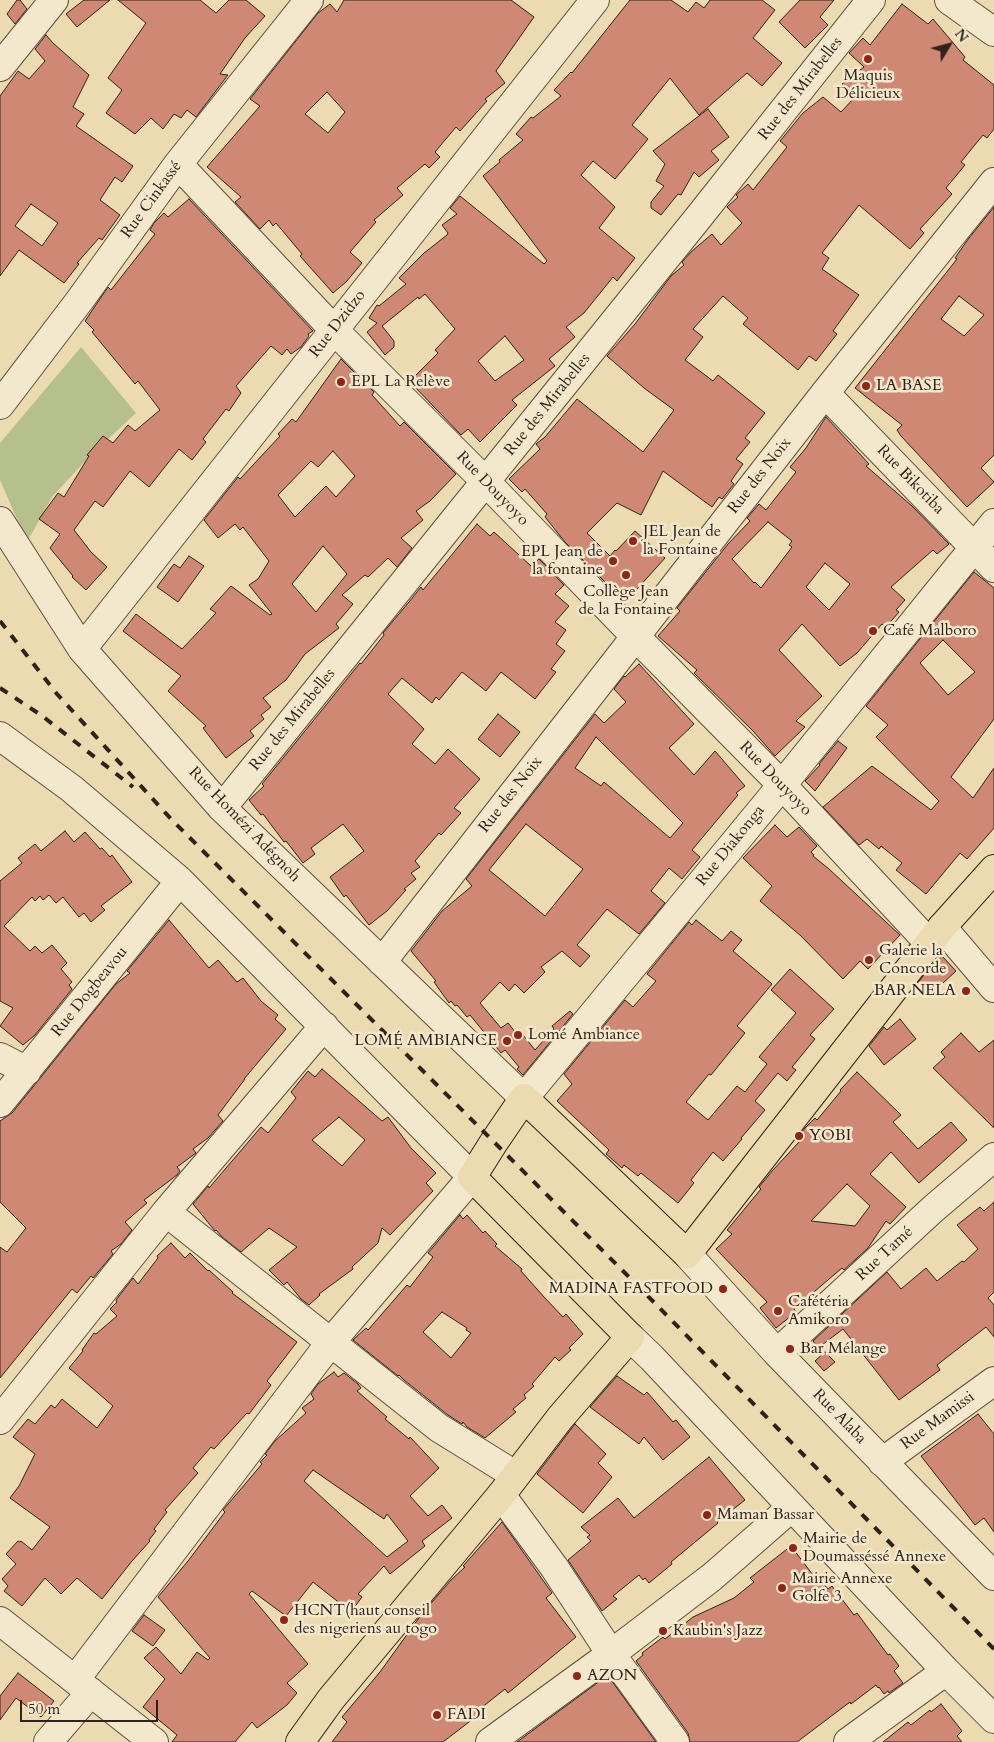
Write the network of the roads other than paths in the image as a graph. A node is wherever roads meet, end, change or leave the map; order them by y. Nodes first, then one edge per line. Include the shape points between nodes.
1 (54, 0) edge
2 (595, 0) edge
3 (871, 0) edge
4 (949, 0) edge
5 (295, 5) edge
6 (994, 32) edge
7 (0, 67) edge
8 (178, 164) junction
9 (994, 182) edge
10 (334, 330) junction
11 (825, 392) junction
12 (0, 405) edge
13 (486, 482) junction
14 (0, 521) edge
15 (994, 523) edge
16 (975, 548) junction
17 (994, 568) edge
18 (635, 636) junction
19 (82, 649) junction
20 (0, 736) edge
21 (782, 785) junction
22 (222, 808) junction
23 (994, 869) edge
24 (180, 881) junction
25 (936, 936) junction
26 (382, 962) junction
27 (994, 988) edge
28 (324, 1026) junction
29 (0, 1056) edge
30 (27, 1071) junction
31 (524, 1098) junction
32 (0, 1102) edge
33 (994, 1157) edge
34 (472, 1177) junction
35 (166, 1212) junction
36 (687, 1254) junction
37 (630, 1337) junction
38 (330, 1343) junction
39 (777, 1353) junction
40 (994, 1381) edge
41 (0, 1420) edge
42 (882, 1462) junction
43 (508, 1485) junction
44 (792, 1507) junction
45 (994, 1576) edge
46 (0, 1622) edge
47 (611, 1654) junction
48 (946, 1671) junction
49 (83, 1686) junction
50 (994, 1719) edge
51 (48, 1742) edge
52 (154, 1742) edge
53 (300, 1742) edge
54 (490, 1742) edge
55 (675, 1742) edge
56 (848, 1742) edge

1 - 7 street
2 - 10 street, Rue Dzidzo
3 - 13 street, Rue des Mirabelles
4 - 6 street
5 - 8 street, Rue Cinkassé
8 - 10 street, Rue Douyoyo
8 - 12 street, Rue Cinkassé
9 - 11 street, Rue des Noix
10 - 13 street, Rue Douyoyo
10 - 19 street, Rue Dzidzo
11 - 16 street, Rue Bikotiba
11 - 18 street, Rue des Noix
13 - 18 street, Rue Douyoyo
13 - 22 street, Rue des Mirabelles
14 - 19 street, Rue Homézi Adégnoh
15 - 16 street, Rue Diakonga
16 - 17 street, Rue Bikotiba
16 - 21 street, Rue Diakonga
18 - 21 street, Rue Douyoyo
18 - 26 street, Rue des Noix
19 - 22 street, Rue Homézi Adégnoh
20 - 24 street via 72,789
21 - 25 street, Rue Douyoyo
21 - 31 street, Rue Diakonga
22 - 26 street, Rue Homézi Adégnoh
23 - 25 main road
24 - 28 street
24 - 30 street, Rue Dogbeavou
25 - 27 street, Rue Douyoyo
25 - 36 main road
26 - 31 street, Rue Homézi Adégnoh
28 - 34 street
28 - 35 street
29 - 30 street
30 - 32 street, Rue Dogbeavou
31 - 34 main road
31 - 36 main road
33 - 39 street, Rue Tamé
34 - 37 main road
34 - 38 street
35 - 38 street
35 - 41 street
36 - 39 street, Rue Alaba
37 - 43 main road
37 - 44 street
38 - 43 street
38 - 49 street
39 - 42 street, Rue Alaba
40 - 42 street, Rue Mamissi
42 - 45 street, Rue Alaba
43 - 47 street via 554,1567
43 - 53 main road
44 - 47 street via 712,1576
44 - 48 street
46 - 49 street
47 - 54 street
47 - 55 street
48 - 50 street
48 - 56 street
49 - 51 street
49 - 52 street

